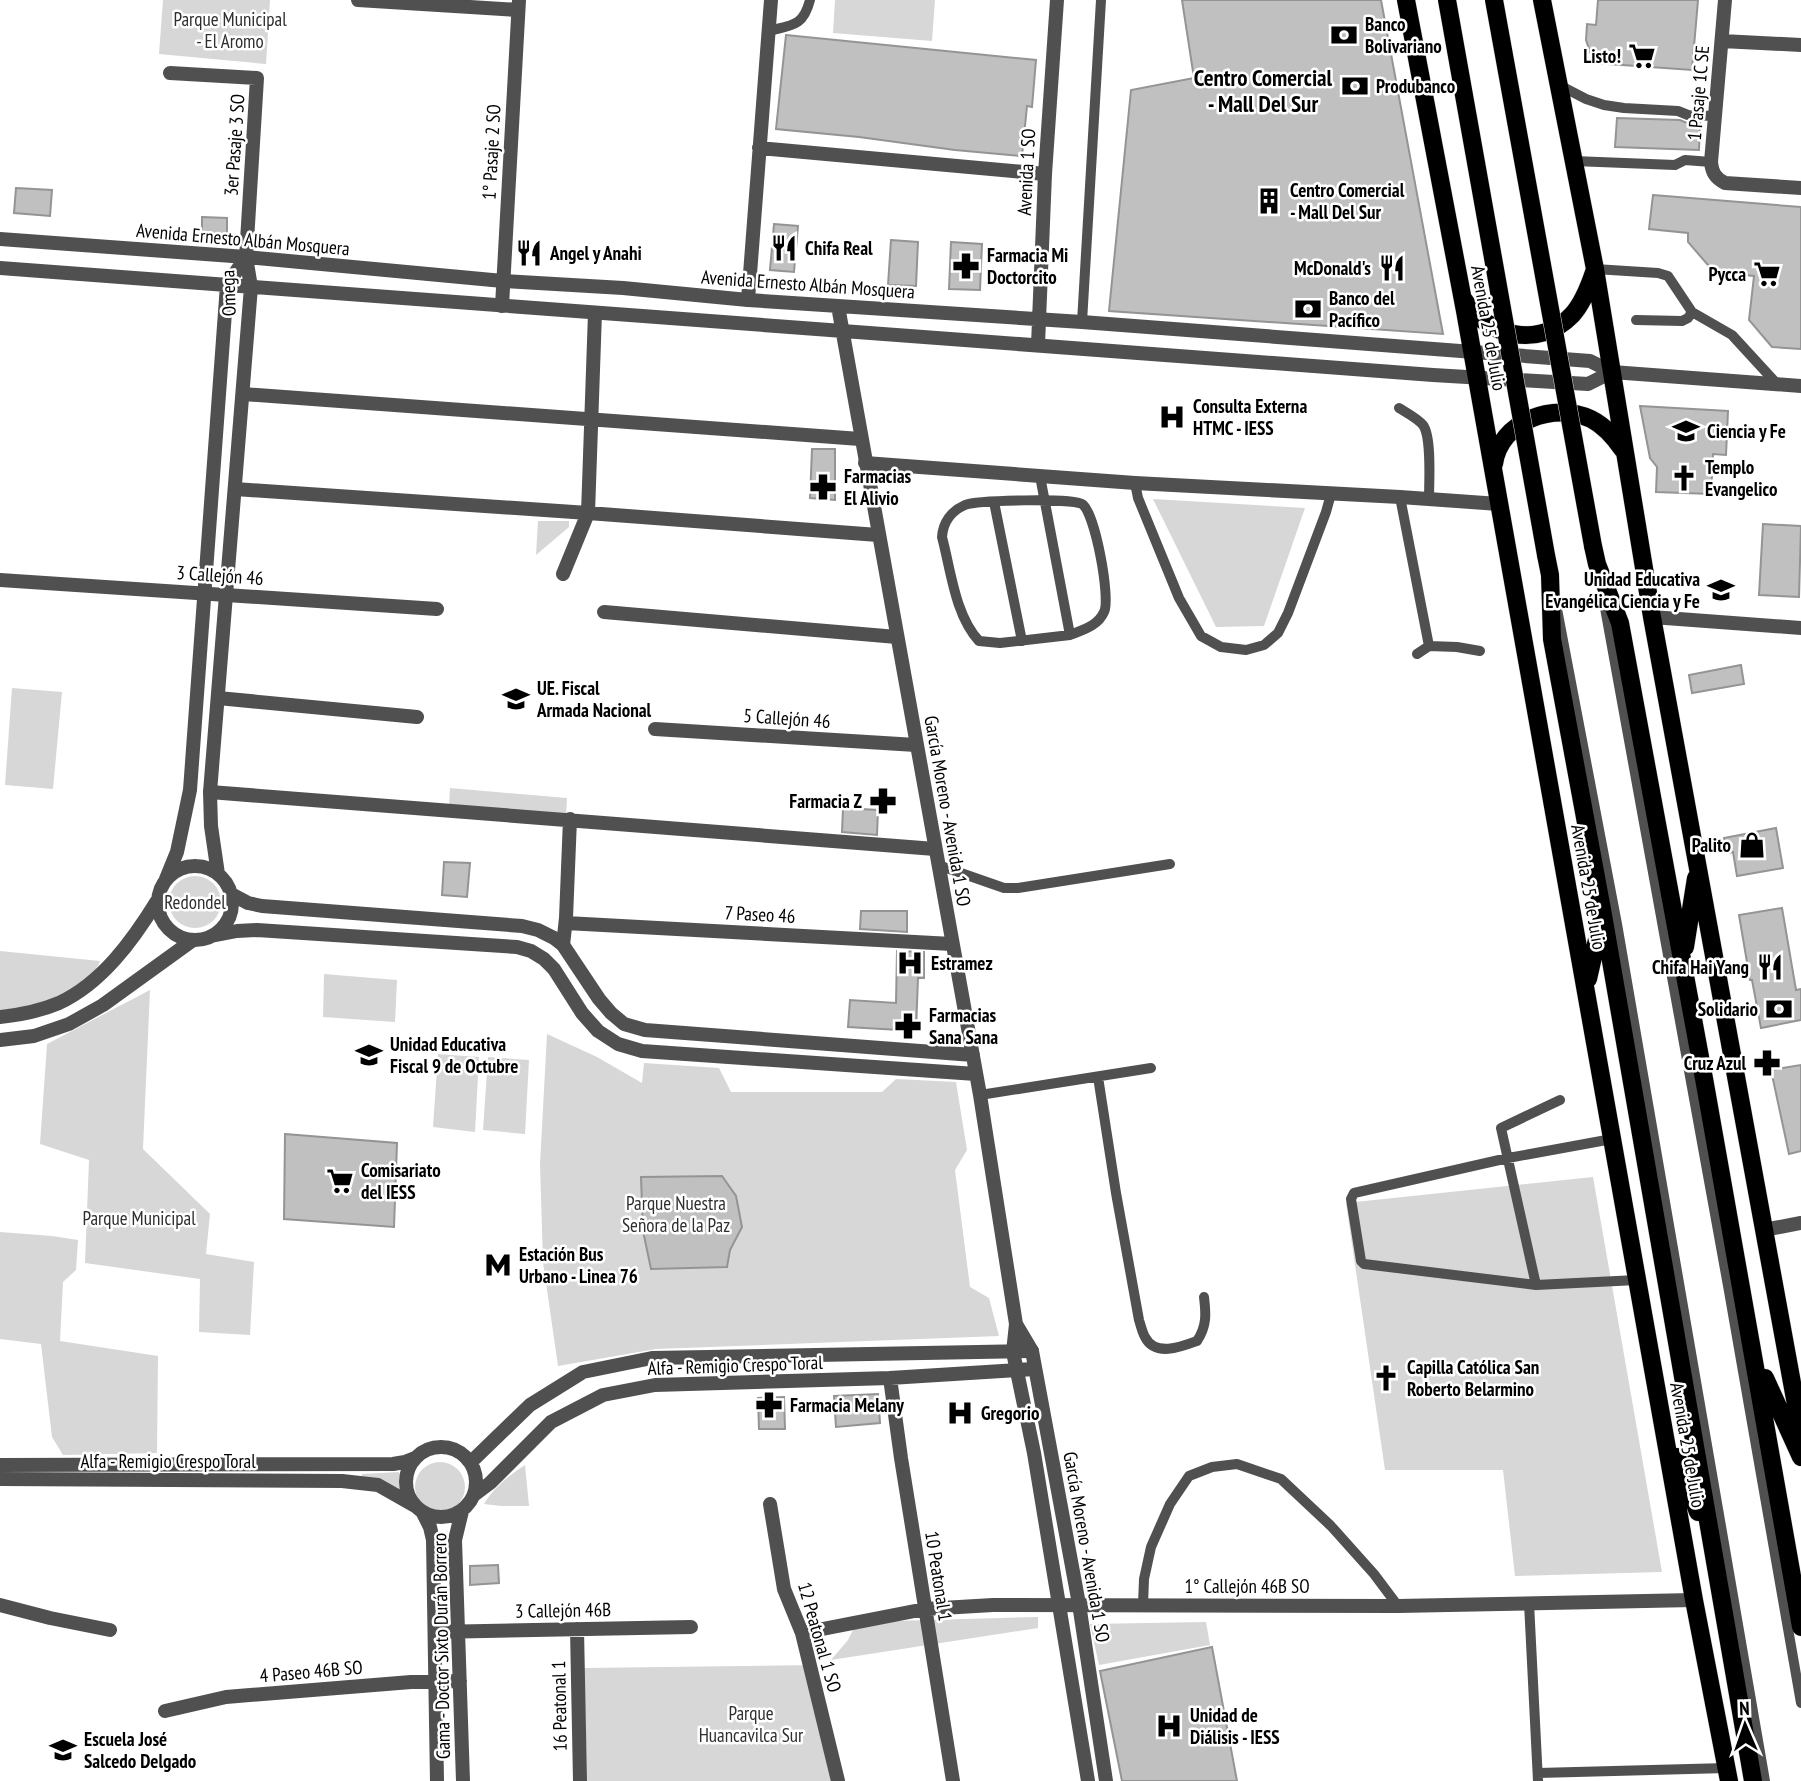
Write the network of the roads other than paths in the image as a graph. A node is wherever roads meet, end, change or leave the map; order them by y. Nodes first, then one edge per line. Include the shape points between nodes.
1 (358, 0) edge
2 (771, 0) edge
3 (810, 0) edge
4 (1057, 0) edge
5 (1101, 0) edge
6 (1406, 0) edge
7 (1447, 0) edge
8 (1494, 0) edge
9 (1542, 0) edge
10 (1725, 0) edge
11 (519, 5) edge
12 (768, 31) junction
13 (1722, 41) junction
14 (1801, 45) edge
15 (170, 73) dead end
16 (1559, 85) junction
17 (1715, 116) junction
18 (759, 148) junction
19 (1574, 161) junction
20 (1711, 162) junction
21 (1045, 174) junction
22 (1801, 188) edge
23 (0, 239) edge
24 (246, 257) junction
25 (0, 268) edge
26 (1595, 269) junction
27 (503, 281) junction
28 (227, 285) junction
29 (251, 287) junction
30 (1462, 297) junction
31 (748, 300) junction
32 (502, 306) junction
33 (838, 306) junction
34 (1692, 312) junction
35 (596, 313) junction
36 (1040, 320) junction
37 (1636, 320) dead end
38 (1082, 322) junction
39 (841, 331) junction
40 (1038, 345) junction
41 (1472, 353) junction
42 (1612, 372) junction
43 (1477, 378) junction
44 (1777, 384) junction
45 (1801, 386) edge
46 (243, 394) junction
47 (1399, 408) dead end
48 (593, 419) junction
49 (860, 439) junction
50 (1625, 453) junction
51 (865, 463) junction
52 (1493, 469) junction
53 (1040, 476) junction
54 (1135, 483) junction
55 (235, 489) junction
56 (1331, 494) junction
57 (1400, 497) junction
58 (1043, 499) junction
59 (1429, 499) junction
60 (994, 502) junction
61 (1499, 504) junction
62 (588, 513) junction
63 (878, 534) junction
64 (1595, 555) junction
65 (563, 574) dead end
66 (1550, 575) junction
67 (0, 580) edge
68 (204, 593) junction
69 (226, 595) junction
70 (437, 609) dead end
71 (604, 612) dead end
72 (1652, 617) junction
73 (1801, 628) edge
74 (1070, 635) junction
75 (897, 636) junction
76 (1023, 641) junction
77 (1429, 646) junction
78 (1479, 651) dead end
79 (1417, 653) dead end
80 (218, 698) junction
81 (417, 717) dead end
82 (655, 729) dead end
83 (916, 745) junction
84 (210, 792) junction
85 (570, 819) junction
86 (935, 849) junction
87 (1170, 864) dead end
88 (938, 865) junction
89 (1698, 865) junction
90 (218, 874) junction
91 (166, 879) junction
92 (231, 894) junction
93 (158, 901) junction
94 (1603, 915) junction
95 (566, 923) junction
96 (211, 936) junction
97 (193, 940) junction
98 (952, 944) junction
99 (563, 945) junction
100 (1683, 961) junction
101 (1586, 989) junction
102 (0, 1017) edge
103 (0, 1040) edge
104 (973, 1055) junction
105 (1151, 1068) dead end
106 (976, 1074) junction
107 (1098, 1077) junction
108 (980, 1095) junction
109 (1560, 1100) dead end
110 (1612, 1139) junction
111 (1508, 1158) junction
112 (1801, 1223) edge
113 (1764, 1230) junction
114 (1637, 1280) junction
115 (1536, 1285) junction
116 (1731, 1295) junction
117 (1204, 1297) dead end
118 (1016, 1324) junction
119 (1032, 1351) junction
120 (1013, 1352) junction
121 (1753, 1353) junction
122 (1034, 1369) junction
123 (1018, 1370) junction
124 (890, 1378) junction
125 (1662, 1421) junction
126 (1801, 1432) edge
127 (1801, 1457) edge
128 (415, 1458) junction
129 (471, 1462) junction
130 (341, 1464) junction
131 (0, 1465) edge
132 (0, 1479) edge
133 (342, 1481) junction
134 (474, 1495) junction
135 (770, 1504) dead end
136 (419, 1509) junction
137 (462, 1511) junction
138 (1712, 1547) junction
139 (1694, 1600) junction
140 (1529, 1603) junction
141 (1079, 1604) junction
142 (0, 1605) edge
143 (1059, 1605) junction
144 (1143, 1605) junction
145 (1398, 1606) junction
146 (925, 1609) junction
147 (691, 1627) dead end
148 (1801, 1627) edge
149 (577, 1629) junction
150 (110, 1630) dead end
151 (435, 1632) junction
152 (459, 1632) junction
153 (802, 1633) junction
154 (436, 1681) junction
155 (460, 1681) junction
156 (1801, 1703) edge
157 (165, 1711) dead end
158 (1728, 1774) edge
159 (1538, 1777) edge
160 (437, 1781) edge
161 (463, 1781) edge
162 (580, 1781) edge
163 (838, 1781) edge
164 (953, 1781) edge
165 (1088, 1781) edge
166 (1106, 1781) edge
167 (1753, 1781) edge
168 (1765, 1781) edge

1 - 11 street
2 - 12 street
3 - 12 lane via 802,19
4 - 21 street, Avenida 1 SO
5 - 38 lane
6 - 30 main road, Avenida 25 de Julio
7 - 66 main road, Avenida 25 de Julio, bridge
8 - 64 main road, bridge
9 - 16 main road
10 - 13 street, 1 Pasaje 1C SE
11 - 27 street, 1° Pasaje 2 SO
12 - 18 street
13 - 14 street
13 - 17 street, 1 Pasaje 1C SE
15 - 24 street, 3er Pasaje 3 SO via 257,78
16 - 17 lane via 1604,105 1678,111 1688,118
16 - 19 main road
17 - 20 street, 1 Pasaje 1C SE
18 - 21 street
18 - 31 street
19 - 20 lane via 1675,165 1686,155
19 - 26 main road
20 - 22 street, 1 Pasaje 1C SE via 1715,176 1725,183
21 - 36 street, Avenida 1 SO
23 - 24 street, Avenida Ernesto Albán Mosquera
24 - 27 street, Avenida Ernesto Albán Mosquera
24 - 28 street, Omega
24 - 29 street, Omega
25 - 28 street, Avenida Ernesto Albán Mosquera
26 - 30 main road via 1576,310 1543,332 1528,335 1496,330
26 - 34 lane via 1668,276
26 - 42 main road
27 - 31 street, Avenida Ernesto Albán Mosquera
27 - 32 street, 1° Pasaje 2 SO
28 - 29 street, Avenida Ernesto Albán Mosquera
28 - 68 street, Omega
29 - 32 street, Avenida Ernesto Albán Mosquera
29 - 46 street, Omega
30 - 41 main road, Avenida 25 de Julio
31 - 33 street, Avenida Ernesto Albán Mosquera
32 - 35 street, Avenida Ernesto Albán Mosquera
33 - 36 street, Avenida Ernesto Albán Mosquera
33 - 39 street, García Moreno - Avenida 1 SO
34 - 37 lane via 1682,321
34 - 44 lane via 1732,335
35 - 39 street, Avenida Ernesto Albán Mosquera
35 - 48 street
36 - 38 street, Avenida Ernesto Albán Mosquera
36 - 40 street, Avenida 1 SO
38 - 41 street, Avenida Ernesto Albán Mosquera
39 - 40 street, Avenida Ernesto Albán Mosquera
39 - 49 street, García Moreno - Avenida 1 SO
40 - 43 street, Avenida Ernesto Albán Mosquera
41 - 42 street, Avenida Ernesto Albán Mosquera via 1590,361
41 - 43 main road, Avenida 25 de Julio
42 - 43 street, Avenida Ernesto Albán Mosquera via 1588,384
42 - 44 street, Avenida Ernesto Albán Mosquera
42 - 50 main road
43 - 52 main road, Avenida 25 de Julio
44 - 45 street, Avenida Ernesto Albán Mosquera
46 - 48 street
46 - 55 street, Omega
47 - 59 lane via 1427,432
48 - 49 street
48 - 62 street
49 - 51 street, García Moreno - Avenida 1 SO
50 - 52 main road via 1603,426 1574,413 1558,412 1542,414 1514,429 1495,454
50 - 72 main road
51 - 53 street
51 - 63 street, García Moreno - Avenida 1 SO
52 - 61 main road, Avenida 25 de Julio
53 - 54 street
53 - 58 lane
54 - 56 street
54 - 56 lane via 1179,598 1200,636 1221,647 1246,650 1264,645 1278,633
55 - 62 street
55 - 69 street, Omega
56 - 57 street
57 - 59 street
57 - 77 lane
58 - 60 lane
58 - 74 lane
58 - 74 lane via 1081,503 1088,509 1095,532 1105,610 1088,628
59 - 61 street
60 - 76 lane
60 - 76 lane via 966,504 955,511 942,537 970,631 979,641
61 - 101 main road, Avenida 25 de Julio
62 - 63 street
62 - 65 street
63 - 75 street, García Moreno - Avenida 1 SO
64 - 100 main road via 1620,623
64 - 116 lane
66 - 94 main road, Avenida 25 de Julio via 1552,639
66 - 168 lane, Avenida 25 de Julio via 1617,924
67 - 68 street, 3 Callejón 46
68 - 69 street, 3 Callejón 46
68 - 91 street, Omega via 190,790 177,852
69 - 70 street, 3 Callejón 46
69 - 80 street, Omega
71 - 75 street
72 - 73 street
72 - 89 main road
74 - 76 lane
75 - 83 street, García Moreno - Avenida 1 SO
77 - 78 lane
77 - 79 lane
80 - 81 street
80 - 84 street, Omega
82 - 83 street, 5 Callejón 46
83 - 86 street, García Moreno - Avenida 1 SO
84 - 85 street
84 - 90 street, Omega
85 - 86 street
85 - 95 street
86 - 88 street, García Moreno - Avenida 1 SO
87 - 88 lane via 1018,888 1004,888
88 - 98 street, García Moreno - Avenida 1 SO
89 - 100 main road
89 - 113 main road
90 - 91 street via 208,868 186,867
90 - 92 street
91 - 93 street
92 - 96 street via 228,919
92 - 99 street via 262,906 522,926
93 - 97 street via 164,924 173,933
93 - 102 street via 128,943 87,985 60,1003
94 - 101 main road
94 - 138 main road, Avenida 25 de Julio
95 - 98 street, 7 Paseo 46
95 - 99 street
96 - 97 street
96 - 106 street via 257,930 517,947 531,951 554,969 598,1031 618,1044 642,1051
97 - 103 street via 69,1024 34,1037
98 - 104 street, García Moreno - Avenida 1 SO
99 - 104 street via 611,1013 624,1024 645,1030
100 - 121 main road
101 - 110 main road, Avenida 25 de Julio
104 - 106 street, García Moreno - Avenida 1 SO
105 - 107 lane
106 - 108 street, García Moreno - Avenida 1 SO
107 - 108 lane
107 - 117 lane via 1146,1340 1168,1349 1197,1341 1206,1321
108 - 118 street, García Moreno - Avenida 1 SO
109 - 111 lane via 1501,1128
110 - 111 lane
110 - 114 main road, Avenida 25 de Julio
111 - 115 lane
111 - 115 lane via 1354,1193 1351,1199 1361,1261
112 - 113 street
113 - 126 main road
114 - 115 lane
114 - 125 main road, Avenida 25 de Julio
116 - 121 lane
116 - 156 lane
118 - 119 street, García Moreno - Avenida 1 SO
118 - 120 street, García Moreno - Avenida 1 SO
119 - 120 street, Alfa - Remigio Crespo Toral
119 - 122 street, García Moreno - Avenida 1 SO
120 - 123 street, García Moreno - Avenida 1 SO
120 - 129 street, Alfa - Remigio Crespo Toral via 652,1358 583,1372 530,1405
121 - 127 main road
121 - 148 main road
122 - 123 street, Alfa - Remigio Crespo Toral
122 - 141 street, García Moreno - Avenida 1 SO
123 - 124 street, Alfa - Remigio Crespo Toral
123 - 143 street, García Moreno - Avenida 1 SO
124 - 134 street, Alfa - Remigio Crespo Toral via 654,1385 603,1395 551,1422
124 - 146 street, 10 Peatonal 1
125 - 138 main road
125 - 139 main road, Avenida 25 de Julio
128 - 129 street via 442,1447 454,1448
128 - 130 street, Alfa - Remigio Crespo Toral via 393,1464
128 - 136 street via 406,1487
129 - 134 street via 477,1484
130 - 131 street, Alfa - Remigio Crespo Toral
130 - 133 street
132 - 133 street, Alfa - Remigio Crespo Toral
133 - 136 street, Alfa - Remigio Crespo Toral via 378,1485
134 - 137 street
135 - 153 street, 12 Peatonal 1 SO via 784,1589
136 - 137 street via 433,1517
136 - 151 street, Gama - Doctor Sixto Durán Borrero via 433,1540
137 - 152 street, Gama - Doctor Sixto Durán Borrero via 455,1540
138 - 167 main road, Avenida 25 de Julio
139 - 140 street, 1° Callejón 46B SO
139 - 158 main road, Avenida 25 de Julio
140 - 145 street, 1° Callejón 46B SO
140 - 159 lane
141 - 143 street, 1° Callejón 46B SO
141 - 144 street, 1° Callejón 46B SO
141 - 166 street, García Moreno - Avenida 1 SO
142 - 150 street
143 - 146 street, 1° Callejón 46B SO
143 - 165 street, García Moreno - Avenida 1 SO
144 - 145 street, 1° Callejón 46B SO
144 - 145 lane via 1151,1548 1170,1504 1189,1476 1237,1464 1281,1479 1331,1526
146 - 153 street, 1° Callejón 46B SO
146 - 164 street, 10 Peatonal 1
147 - 149 street, 3 Callejón 46B
149 - 152 street, 3 Callejón 46B
149 - 162 street, 16 Peatonal 1
151 - 152 street, 3 Callejón 46B
151 - 154 street, Gama - Doctor Sixto Durán Borrero
152 - 155 street, Gama - Doctor Sixto Durán Borrero
153 - 163 street, 12 Peatonal 1 SO
154 - 155 street, 4 Paseo 46B SO
154 - 157 street, 4 Paseo 46B SO via 226,1697
154 - 160 street, Gama - Doctor Sixto Durán Borrero
155 - 161 street, Gama - Doctor Sixto Durán Borrero
158 - 159 lane

